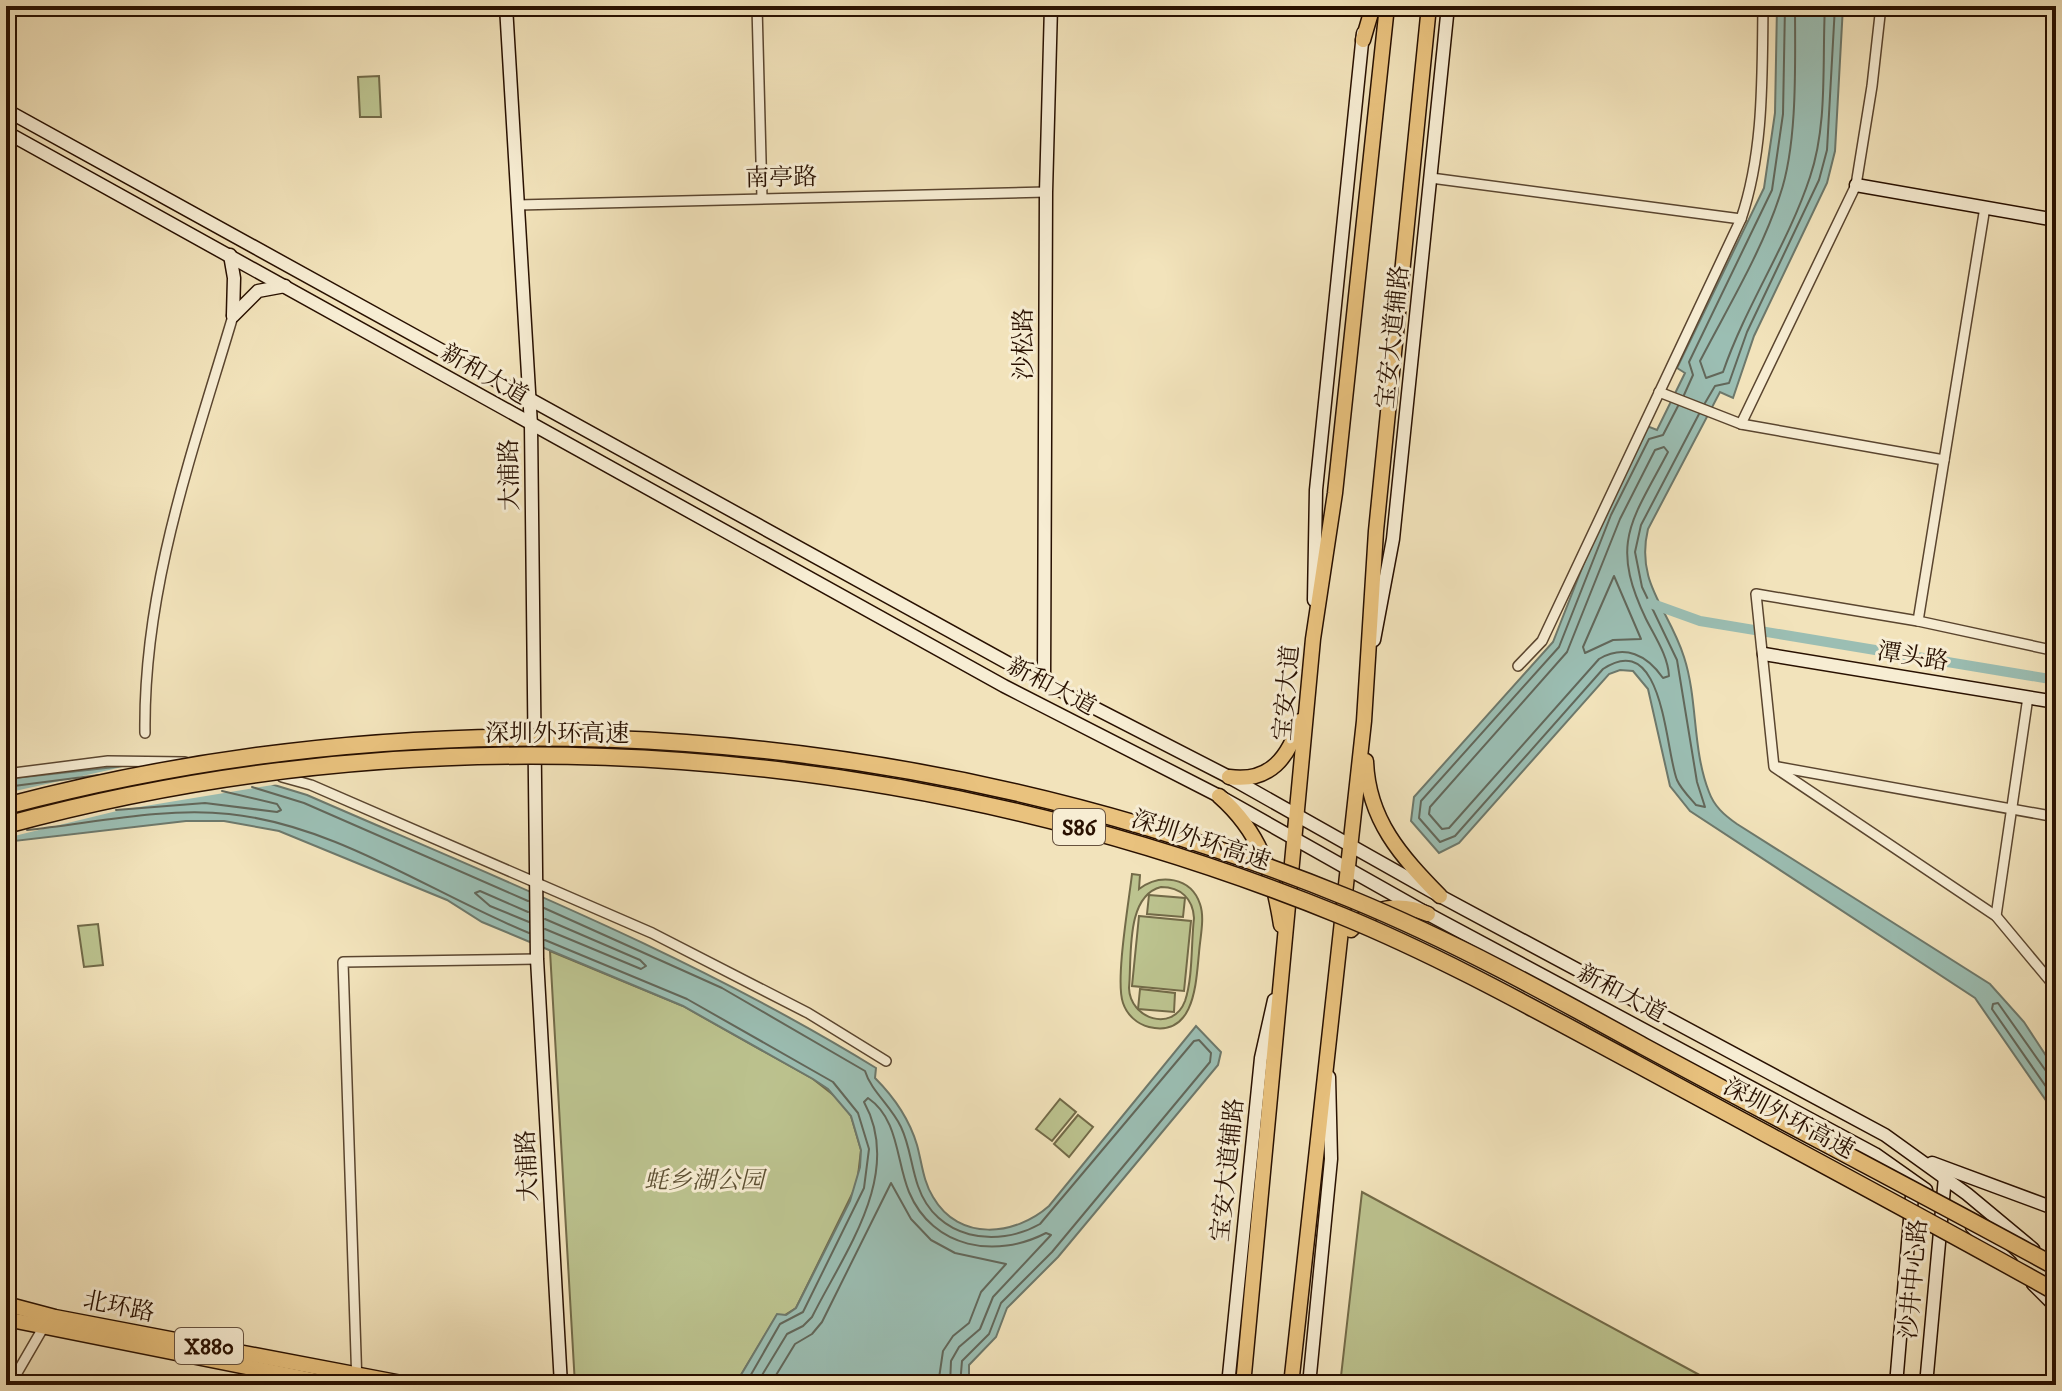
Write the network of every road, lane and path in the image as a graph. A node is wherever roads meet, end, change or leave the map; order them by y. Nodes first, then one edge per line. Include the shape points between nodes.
1 (506, 6) edge
2 (757, 6) edge
3 (1051, 6) edge
4 (1366, 6) edge
5 (1373, 6) edge
6 (1387, 6) edge
7 (1429, 6) edge
8 (1448, 6) edge
9 (1763, 6) edge
10 (1881, 6) edge
11 (1363, 40) junction
12 (6, 110) edge
13 (6, 132) edge
14 (1431, 178) junction
15 (1856, 185) junction
16 (1046, 192) junction
17 (762, 198) junction
18 (518, 205) junction
19 (1985, 207) junction
20 (1741, 219) junction
21 (2056, 220) edge
22 (230, 255) junction
23 (285, 286) junction
24 (233, 316) junction
25 (1659, 392) junction
26 (530, 399) junction
27 (1741, 424) junction
28 (531, 425) junction
29 (1944, 460) junction
30 (1918, 621) junction
31 (1313, 639) junction
32 (2056, 651) edge
33 (1764, 654) junction
34 (1518, 666) dead end
35 (1369, 670) junction
36 (1044, 682) junction
37 (1308, 690) junction
38 (2028, 697) junction
39 (2056, 702) edge
40 (1364, 721) junction
41 (145, 733) dead end
42 (1774, 767) junction
43 (6, 774) edge
44 (1229, 777) junction
45 (1219, 796) junction
46 (6, 806) edge
47 (2011, 809) junction
48 (1297, 816) junction
49 (2056, 817) edge
50 (6, 825) edge
51 (1295, 839) junction
52 (1350, 845) junction
53 (1348, 869) junction
54 (536, 890) junction
55 (1440, 896) junction
56 (1428, 914) junction
57 (1996, 916) junction
58 (1284, 944) junction
59 (1340, 951) junction
60 (537, 959) junction
61 (1282, 962) junction
62 (2056, 988) edge
63 (1329, 1060) junction
64 (886, 1061) dead end
65 (1920, 1159) junction
66 (1945, 1177) junction
67 (1913, 1181) junction
68 (2001, 1188) junction
69 (1942, 1202) junction
70 (1986, 1209) junction
71 (2056, 1209) edge
72 (2056, 1268) edge
73 (2056, 1292) edge
74 (6, 1304) edge
75 (2056, 1307) edge
76 (6, 1319) edge
77 (43, 1328) junction
78 (357, 1380) edge
79 (10, 1385) edge
80 (337, 1385) edge
81 (412, 1385) edge
82 (561, 1385) edge
83 (1228, 1385) edge
84 (1243, 1385) edge
85 (1291, 1385) edge
86 (1309, 1385) edge
87 (1896, 1385) edge
88 (1926, 1385) edge

1 - 18 main road, 大浦路
2 - 17 street
3 - 16 main road, 沙松路
4 - 11 main road
5 - 11 main road
6 - 31 main road, 宝安大道 via 1335,493
7 - 35 main road via 1376,531
8 - 14 main road, 宝安大道辅路
9 - 20 street via 1761,118 1751,191
10 - 15 street
11 - 31 main road via 1316,490
12 - 26 main road, 新和大道
13 - 22 main road, 新和大道
14 - 20 street
14 - 35 main road, 宝安大道辅路 via 1393,539
15 - 19 main road
15 - 27 street
16 - 17 street, 南亭路
16 - 36 main road, 沙松路
17 - 18 street, 南亭路
18 - 26 main road, 大浦路
19 - 21 main road
19 - 29 street
20 - 25 street
22 - 23 main road, 新和大道
22 - 24 main road
23 - 24 main road via 258,291
23 - 28 main road, 新和大道
24 - 41 street via 158,577 147,655
25 - 27 street
25 - 34 street via 1542,641
26 - 28 main road, 大浦路
26 - 36 main road, 新和大道
27 - 29 street
28 - 45 main road, 新和大道 via 1004,686
28 - 54 main road, 大浦路
29 - 30 street
30 - 32 street
30 - 33 street via 1756,594
31 - 37 main road, 宝安大道
33 - 38 main road, 潭头路
33 - 42 street
35 - 40 main road
36 - 44 main road, 新和大道
37 - 44 main road via 1283,760 1258,776
37 - 48 main road, 宝安大道
38 - 39 main road, 潭头路
38 - 47 street
40 - 52 main road
40 - 55 main road via 1368,788 1378,818 1398,851
42 - 47 street
42 - 57 street
43 - 54 street via 133,760 261,772 311,785
44 - 48 main road, 新和大道
45 - 51 main road, 新和大道
45 - 58 main road via 1242,818 1266,858
46 - 72 highway, 深圳外环高速 / S86, bridge via 219,761 336,746 480,737 743,746 1002,788 1205,845 1451,943
47 - 49 street
47 - 57 street
48 - 51 main road, 宝安大道
48 - 52 main road, 新和大道
50 - 73 highway, 深圳外环高速 / S86, bridge via 221,780 481,756 637,757 741,765 998,807 1212,867 1431,955 1883,1194
51 - 53 main road, 新和大道
51 - 58 main road, 宝安大道
52 - 53 main road
52 - 55 main road, 新和大道
53 - 56 main road, 新和大道
53 - 59 main road
54 - 60 main road, 大浦路
54 - 64 street via 731,971
55 - 65 main road, 新和大道 via 1885,1135
56 - 59 main road via 1407,907 1375,911 1357,923
56 - 67 main road, 新和大道 via 1875,1154
57 - 62 street
58 - 61 main road, 宝安大道
59 - 63 main road
60 - 78 street via 343,962
60 - 82 main road, 大浦路
61 - 83 main road, 宝安大道辅路 via 1261,1058
61 - 84 main road, 宝安大道
63 - 85 main road
63 - 86 main road via 1331,1159
65 - 66 main road, 新和大道
65 - 68 main road
66 - 69 main road, 沙井中心路
66 - 70 main road, 新和大道
67 - 69 main road, 新和大道
67 - 87 main road, 沙井中心路
68 - 70 main road via 1990,1196
68 - 71 main road
69 - 75 main road, 新和大道
69 - 88 main road, 沙井中心路
70 - 72 main road, 新和大道
74 - 78 main road, 北环路 / X880
76 - 77 main road, 北环路 / X880
77 - 79 street
77 - 80 main road, 北环路 / X880
78 - 81 main road, 北环路 / X880

